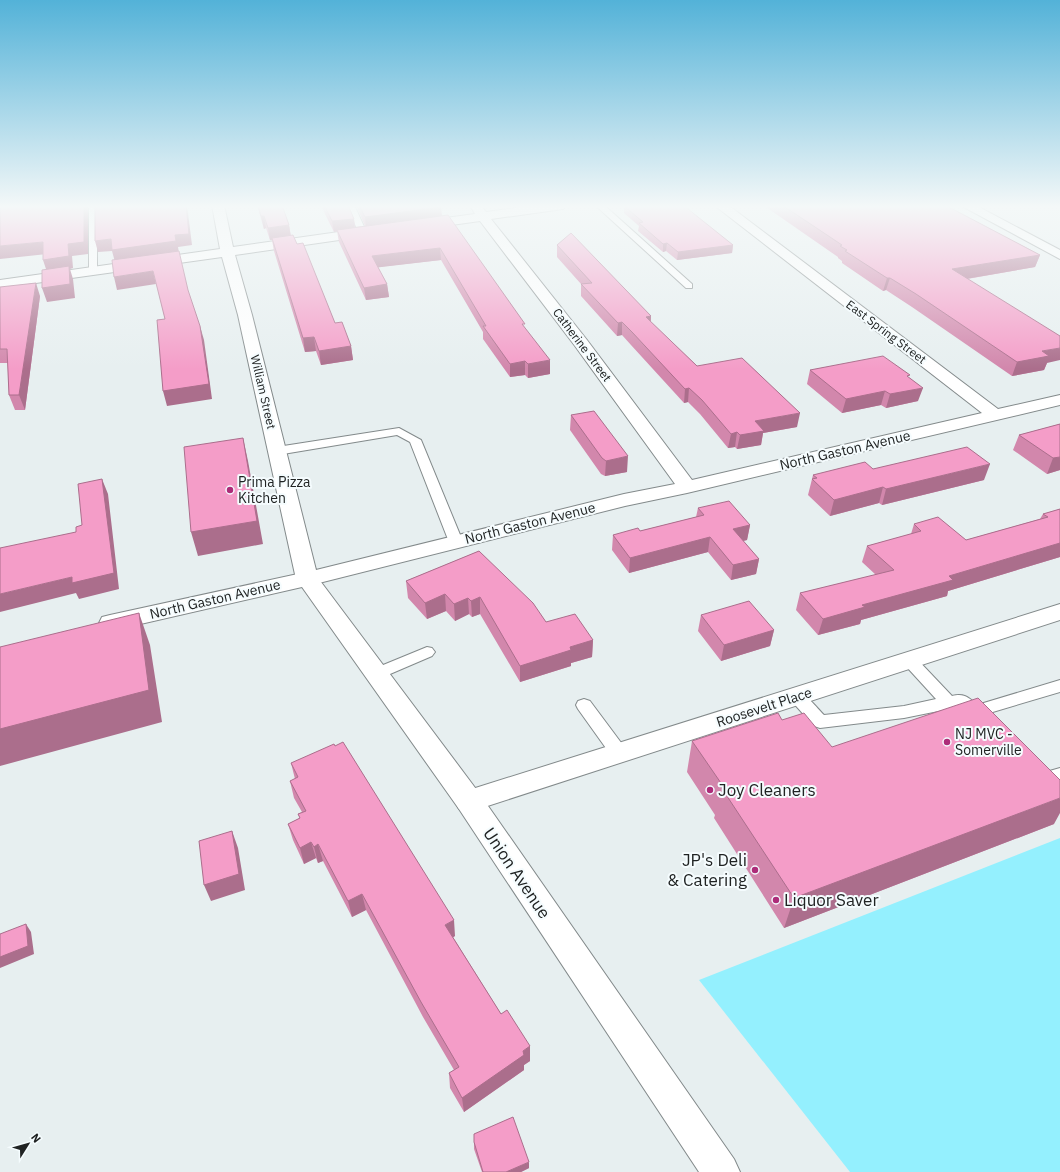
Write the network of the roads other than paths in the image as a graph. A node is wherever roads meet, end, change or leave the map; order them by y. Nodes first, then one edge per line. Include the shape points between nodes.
1 (93, 260) edge
2 (166, 260) edge
3 (229, 260) edge
4 (516, 260) edge
5 (660, 260) edge
6 (792, 260) edge
7 (93, 270) junction
8 (0, 284) edge
9 (689, 286) dead end
10 (1060, 400) edge
11 (996, 415) junction
12 (277, 451) junction
13 (687, 487) junction
14 (456, 542) junction
15 (307, 579) junction
16 (1060, 612) edge
17 (91, 627) edge
18 (427, 652) dead end
19 (909, 660) junction
20 (376, 674) junction
21 (1060, 686) edge
22 (796, 697) junction
23 (949, 703) junction
24 (584, 705) dead end
25 (976, 711) junction
26 (991, 727) edge
27 (620, 753) junction
28 (1027, 764) edge
29 (1060, 774) edge
30 (469, 801) junction
31 (721, 1172) edge

1 - 7 lane
2 - 7 street
3 - 12 street, William Street
4 - 13 street, Catherine Street
5 - 9 lane
6 - 11 street, East Spring Street
7 - 8 street
10 - 11 street, North Gaston Avenue
11 - 13 street, North Gaston Avenue
12 - 14 lane via 399,431 414,440
12 - 15 street, William Street
13 - 14 street, North Gaston Avenue
14 - 15 street, North Gaston Avenue
15 - 17 street, North Gaston Avenue
15 - 20 street, Union Avenue
16 - 19 street, Roosevelt Place
18 - 20 lane
19 - 22 street, Roosevelt Place
19 - 23 lane
20 - 30 street, Union Avenue
21 - 25 lane
22 - 23 lane via 820,722 904,712
22 - 27 street, Roosevelt Place
23 - 25 lane via 961,700
24 - 27 lane
25 - 26 lane
27 - 30 street, Roosevelt Place
28 - 29 lane via 1043,780
30 - 31 street, Union Avenue

